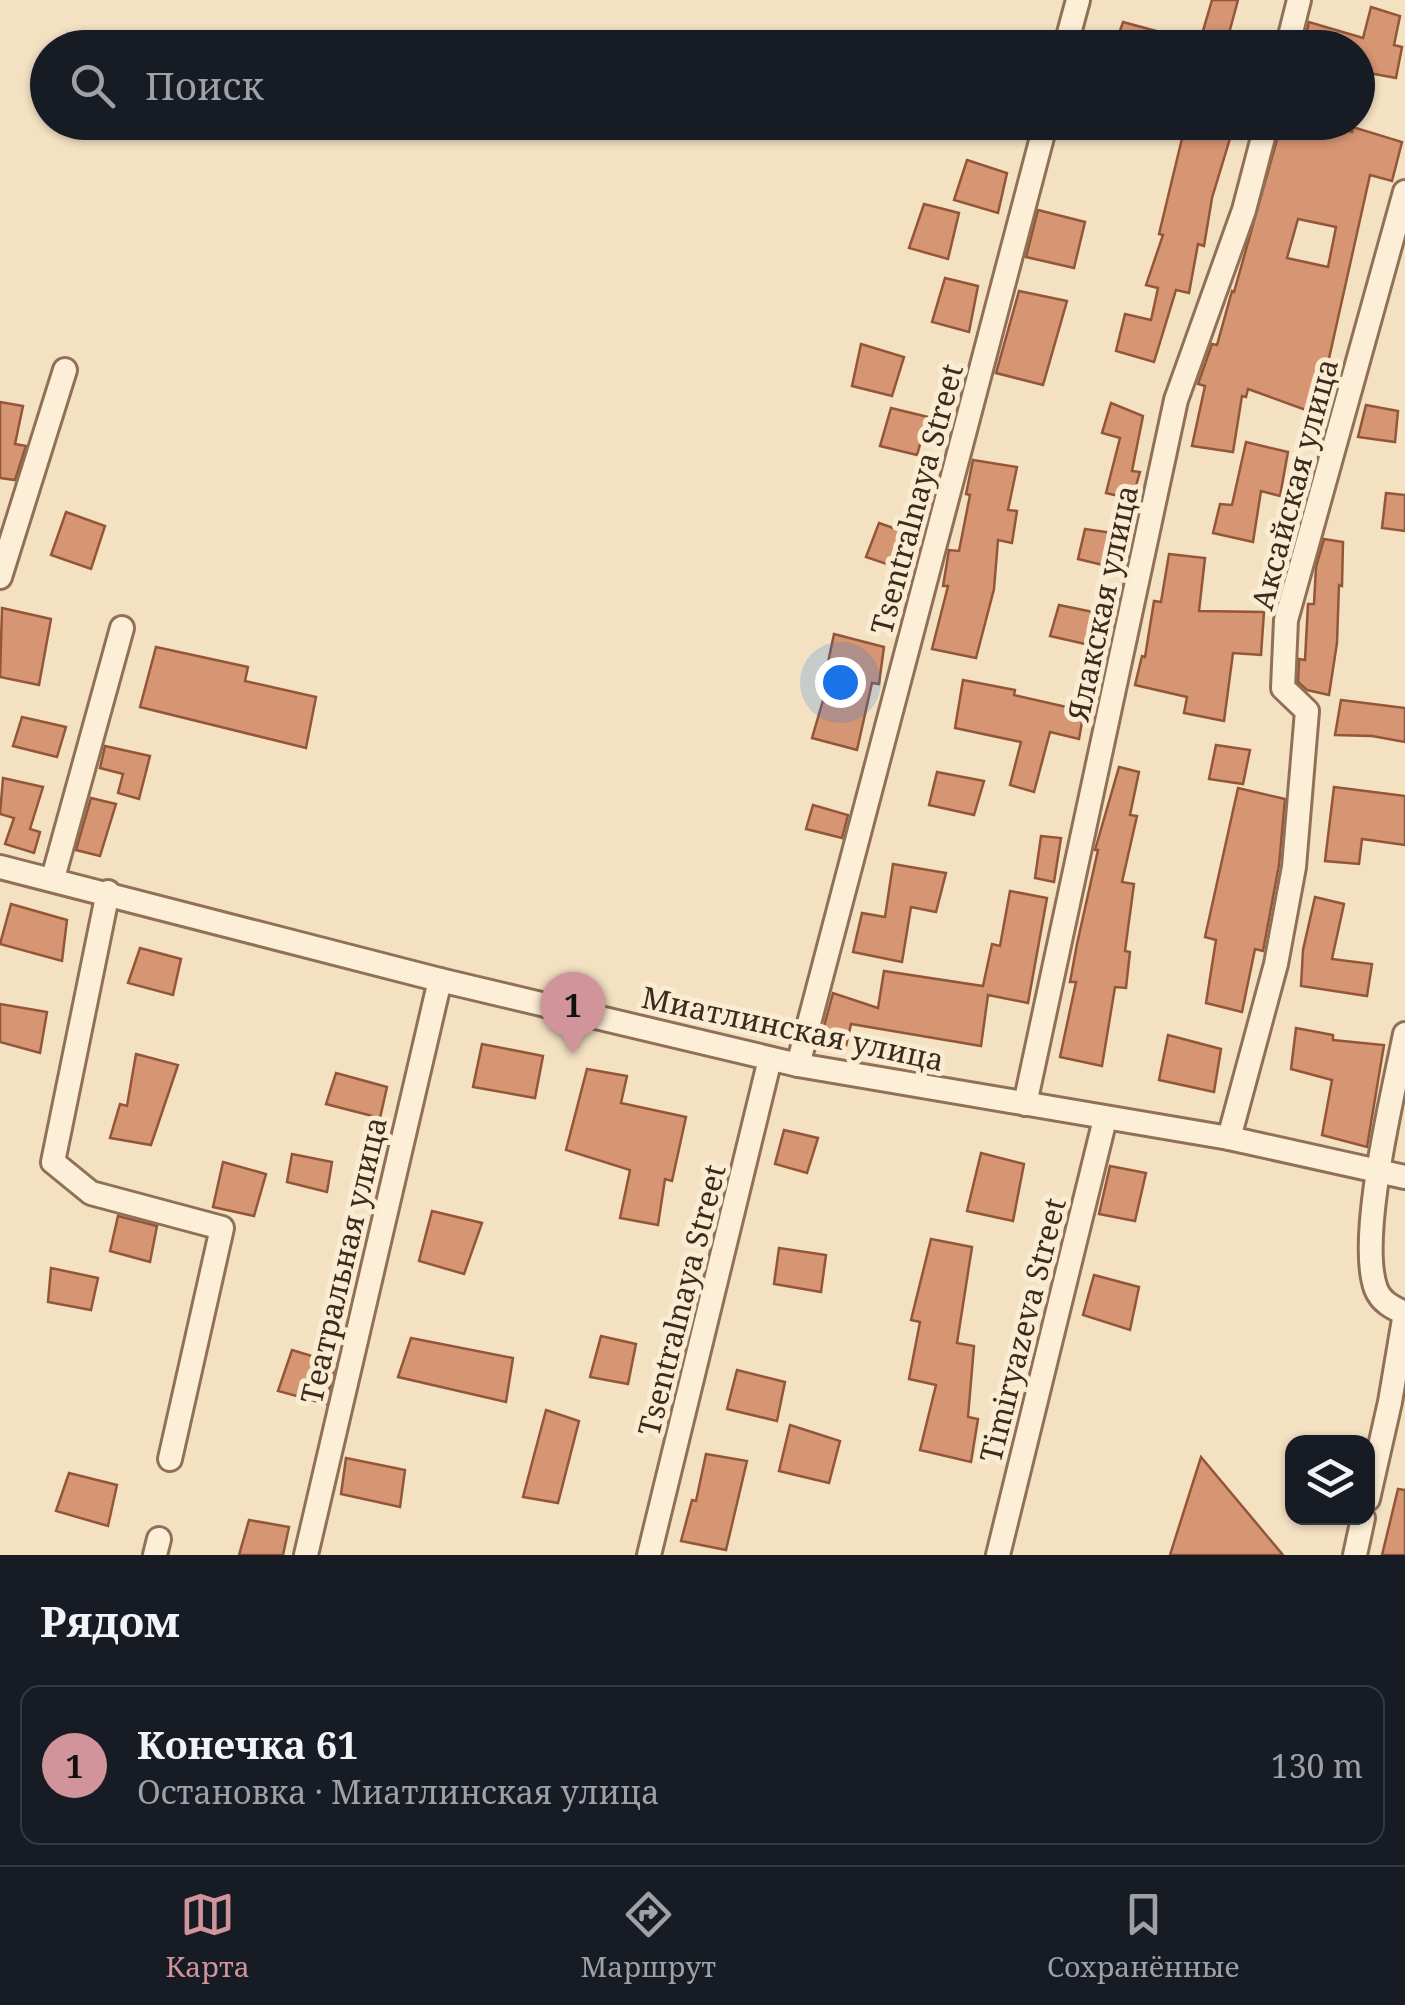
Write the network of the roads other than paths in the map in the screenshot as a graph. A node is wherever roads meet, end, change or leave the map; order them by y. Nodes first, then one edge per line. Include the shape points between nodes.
1 (1078, 0) edge
2 (1300, 0) edge
3 (1070, 30) edge
4 (1292, 30) edge
5 (1041, 140) edge
6 (1262, 140) edge
7 (1405, 192) edge
8 (64, 370) dead end
9 (0, 577) edge
10 (122, 628) dead end
11 (0, 867) edge
12 (53, 878) junction
13 (108, 892) junction
14 (440, 980) junction
15 (1405, 1034) edge
16 (770, 1059) junction
17 (798, 1066) junction
18 (1025, 1104) junction
19 (1105, 1119) junction
20 (1230, 1138) junction
21 (1378, 1172) junction
22 (1405, 1177) edge
23 (1405, 1314) edge
24 (170, 1459) dead end
25 (1375, 1468) edge
26 (1361, 1525) edge
27 (306, 1555) edge
28 (649, 1555) edge
29 (998, 1555) edge
30 (1355, 1555) edge

1 - 3 street
2 - 4 street
5 - 17 street, Tsentralnaya Street
6 - 18 street, Ялакская улица via 1176,400
7 - 20 street, Аксайская улица via 1286,620 1283,688 1307,710 1294,867
8 - 9 street
10 - 12 street
11 - 12 street, Миатлинская улица
12 - 13 street, Миатлинская улица
13 - 14 street, Миатлинская улица
13 - 24 street via 53,1162 91,1193 222,1228
14 - 16 street, Миатлинская улица
14 - 27 street, Театральная улица
15 - 21 street
16 - 17 street, Миатлинская улица
16 - 28 street, Tsentralnaya Street
17 - 18 street, Миатлинская улица
18 - 19 street, Миатлинская улица
19 - 20 street, Миатлинская улица
19 - 29 street, Timiryazeva Street
20 - 21 street, Миатлинская улица
21 - 22 street, Миатлинская улица
21 - 23 street via 1370,1250 1375,1287
23 - 25 street
26 - 30 street

